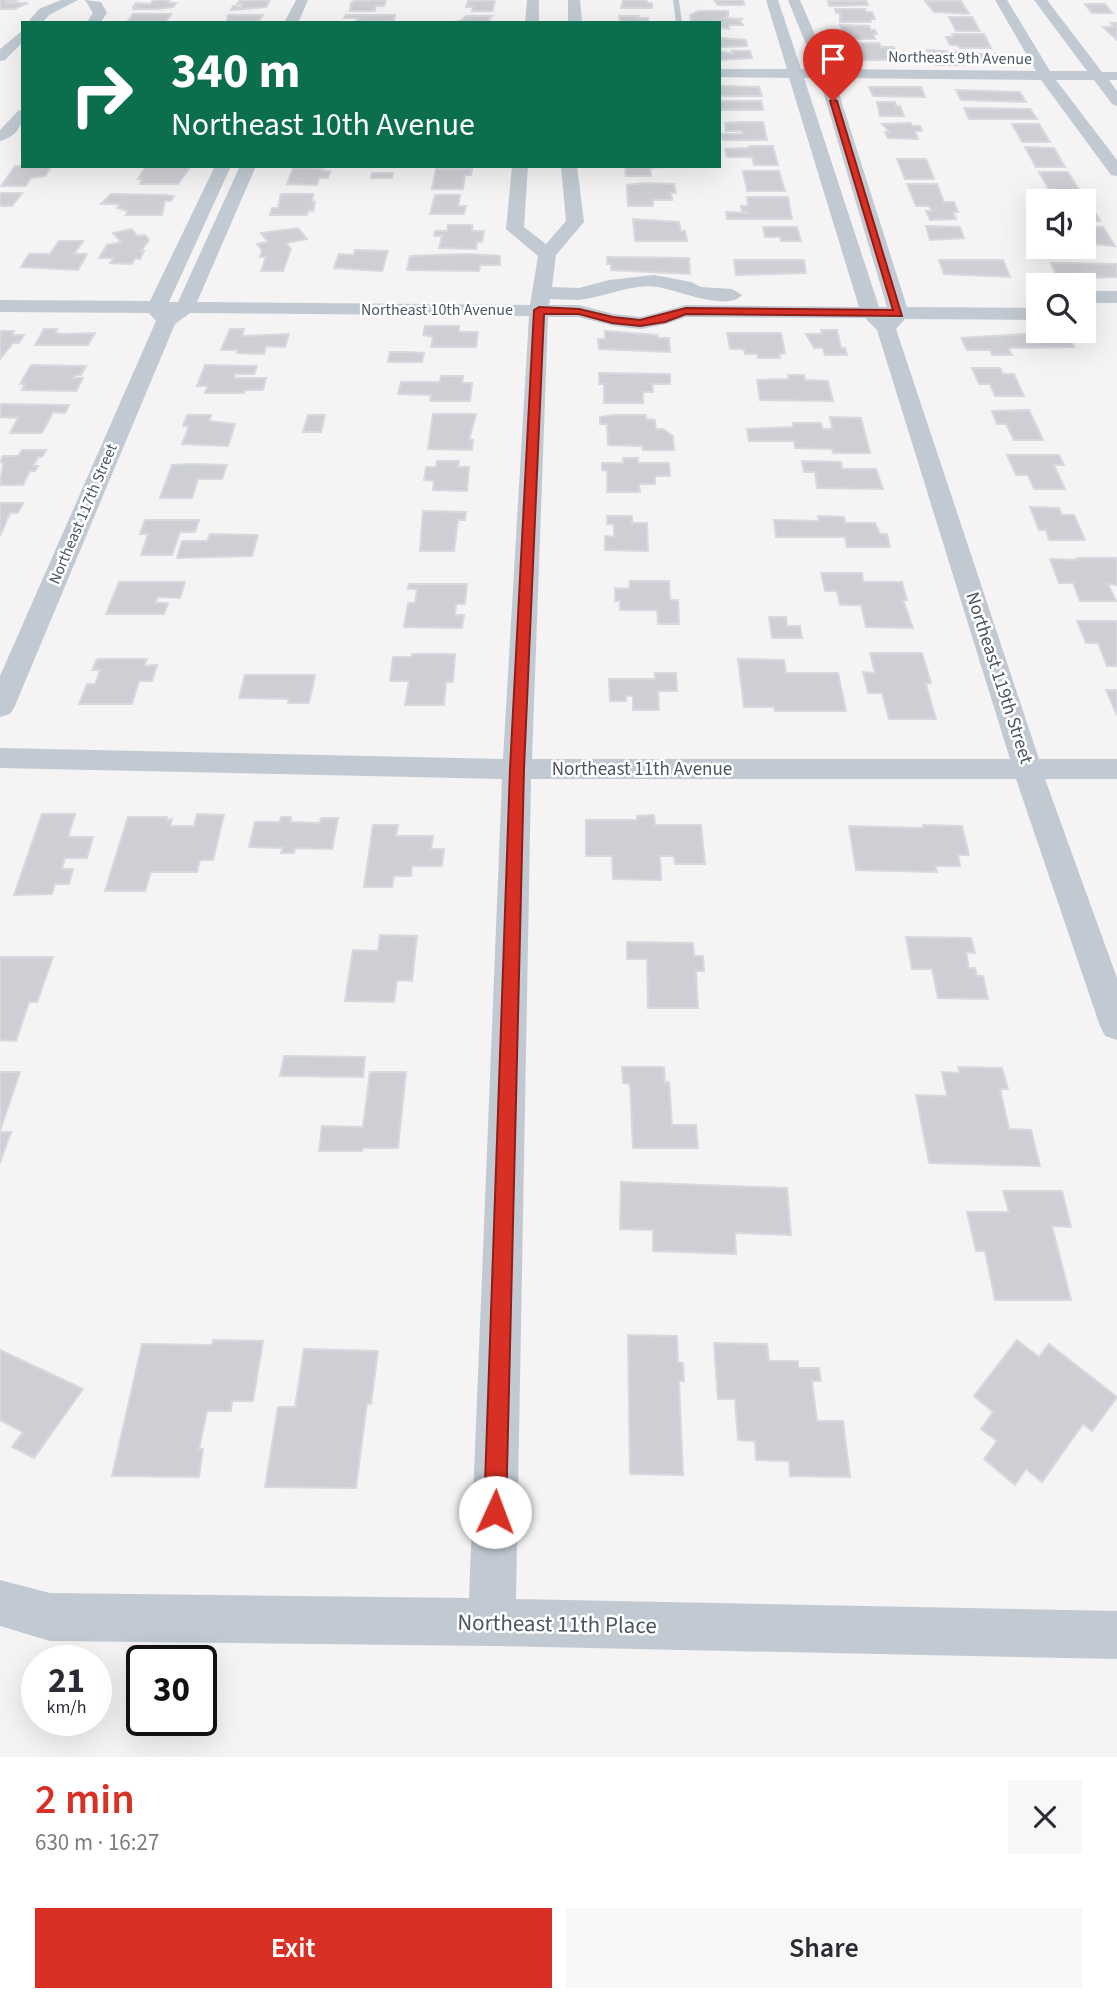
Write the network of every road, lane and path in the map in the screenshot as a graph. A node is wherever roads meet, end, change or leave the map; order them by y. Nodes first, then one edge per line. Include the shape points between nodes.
1 (72, 0) edge
2 (91, 0) edge
3 (302, 0) edge
4 (533, 0) edge
5 (573, 0) edge
6 (676, 0) edge
7 (772, 0) edge
8 (794, 0) edge
9 (1001, 0) edge
10 (1040, 0) edge
11 (36, 21) edge
12 (94, 21) edge
13 (292, 21) edge
14 (532, 21) edge
15 (575, 21) edge
16 (678, 21) edge
17 (21, 36) edge
18 (0, 57) edge
19 (721, 73) edge
20 (794, 73) junction
21 (825, 74) junction
22 (1046, 76) junction
23 (1097, 76) junction
24 (1117, 76) edge
25 (1117, 101) edge
26 (21, 116) edge
27 (0, 136) edge
28 (222, 168) edge
29 (247, 168) edge
30 (520, 168) edge
31 (569, 168) edge
32 (1117, 171) edge
33 (547, 254) junction
34 (0, 289) edge
35 (193, 291) junction
36 (1096, 296) edge
37 (1026, 297) edge
38 (1117, 297) edge
39 (540, 302) junction
40 (0, 306) edge
41 (167, 307) junction
42 (883, 309) junction
43 (1026, 314) edge
44 (1096, 315) edge
45 (1117, 315) edge
46 (0, 708) edge
47 (0, 758) edge
48 (1027, 768) junction
49 (517, 769) junction
50 (1117, 769) edge
51 (1109, 981) edge
52 (1117, 1026) edge
53 (0, 1603) edge
54 (492, 1622) junction
55 (1117, 1635) edge

1 - 11 street via 44,12
2 - 12 street via 100,13
3 - 13 street
4 - 14 street
5 - 15 street
6 - 16 lane
7 - 20 street, Northeast 119th Street
8 - 21 street, Northeast 119th Street
9 - 22 street
10 - 23 street
17 - 18 street
19 - 20 street, Northeast 9th Avenue
20 - 21 street, Northeast 9th Avenue
20 - 42 street, Northeast 119th Street
21 - 22 street, Northeast 9th Avenue
21 - 42 street, Northeast 119th Street
22 - 23 street, Northeast 9th Avenue
22 - 32 street
23 - 24 street, Northeast 9th Avenue
23 - 25 street
26 - 27 street
28 - 41 street, Northeast 117th Street
29 - 35 street, Northeast 117th Street
30 - 33 street via 515,229
31 - 33 street via 575,222
33 - 39 street
34 - 41 street, Northeast 10th Avenue
35 - 39 street, Northeast 10th Avenue
35 - 41 street, Northeast 10th Avenue
35 - 41 street, Northeast 117th Street
36 - 38 street
37 - 42 street, Northeast 10th Avenue
39 - 41 street, Northeast 10th Avenue
39 - 42 street, Northeast 10th Avenue via 654,281 715,295
39 - 42 street, Northeast 10th Avenue via 640,323 686,311
39 - 49 street
40 - 41 street, Northeast 10th Avenue
41 - 46 street, Northeast 117th Street
42 - 43 street, Northeast 10th Avenue
42 - 48 street, Northeast 119th Street
44 - 45 street
47 - 49 street, Northeast 11th Avenue
48 - 49 street, Northeast 11th Avenue
48 - 50 street, Northeast 11th Avenue
48 - 51 street, Northeast 119th Street
49 - 54 street
51 - 52 street, Northeast 119th Street
53 - 54 street, Northeast 11th Place via 50,1618
54 - 55 street, Northeast 11th Place

